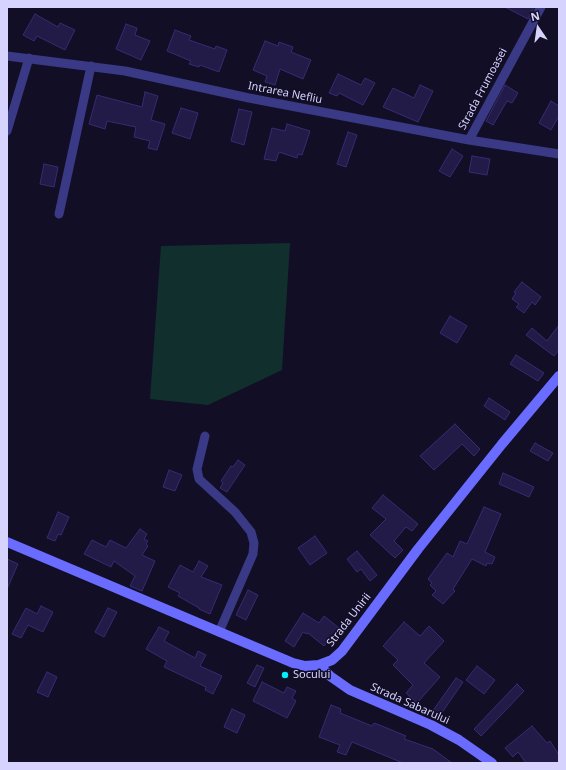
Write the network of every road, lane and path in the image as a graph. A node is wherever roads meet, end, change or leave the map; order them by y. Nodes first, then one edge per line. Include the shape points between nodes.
1 (541, 7) edge
2 (7, 56) edge
3 (29, 58) junction
4 (91, 66) junction
5 (7, 131) edge
6 (469, 140) junction
7 (559, 154) edge
8 (59, 214) dead end
9 (559, 376) edge
10 (205, 436) dead end
11 (7, 542) edge
12 (219, 632) junction
13 (319, 665) junction
14 (492, 763) edge

1 - 6 street, Strada Frumoasei
2 - 3 street, Intrarea Nefliu
3 - 4 street, Intrarea Nefliu
3 - 5 street
4 - 6 street, Intrarea Nefliu
4 - 8 street
6 - 7 street, Intrarea Nefliu
9 - 13 main road, Strada Unirii via 418,549 342,651 332,660
10 - 12 street via 197,469 199,479 236,512 251,532 254,543 253,554
11 - 12 main road, Strada Unirii
12 - 13 main road, Strada Unirii via 294,664
13 - 14 main road, Strada Sabarului via 350,690 430,725 459,740

